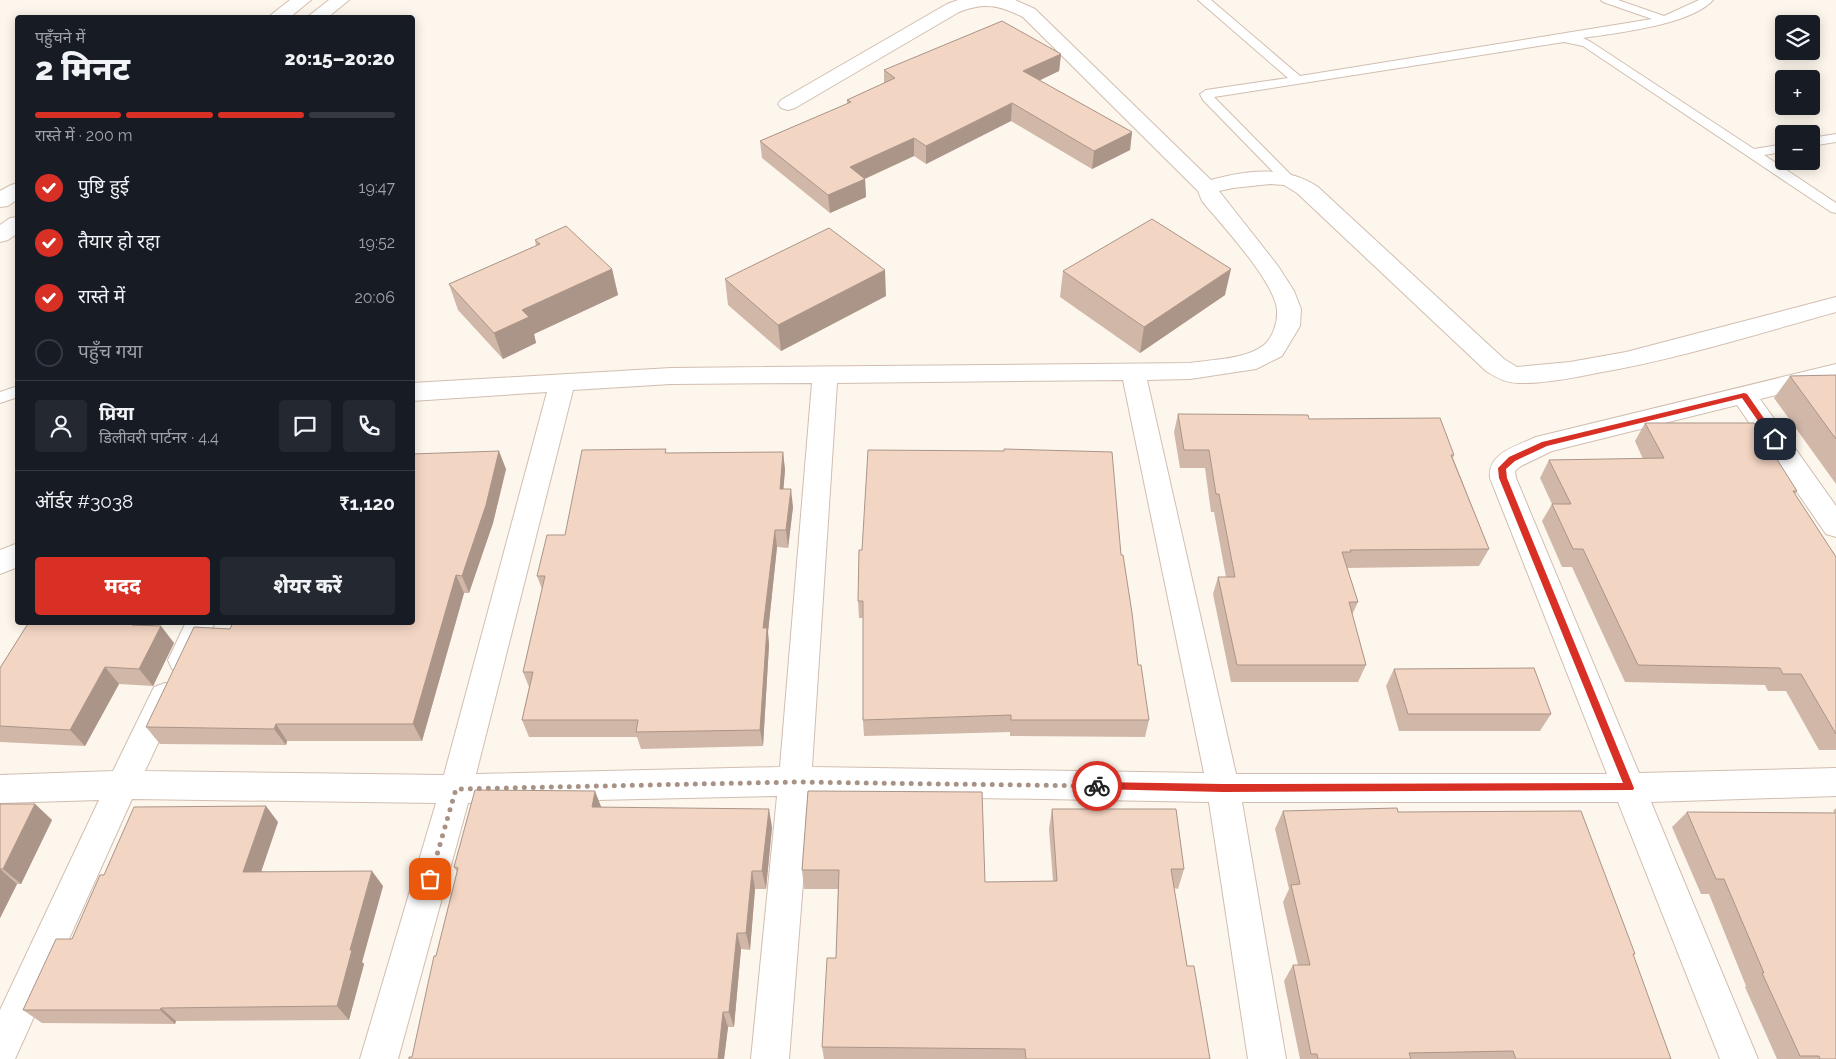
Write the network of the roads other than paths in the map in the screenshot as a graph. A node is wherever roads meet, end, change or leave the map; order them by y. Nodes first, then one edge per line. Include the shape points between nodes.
1 (302, 0) edge
2 (340, 0) edge
3 (991, 0) edge
4 (1204, 0) edge
5 (1607, 0) edge
6 (1707, 0) edge
7 (280, 15) edge
8 (319, 15) edge
9 (1663, 19) junction
10 (1564, 38) junction
11 (1297, 79) junction
12 (788, 104) dead end
13 (1836, 138) edge
14 (1820, 141) edge
15 (1775, 149) edge
16 (1753, 153) junction
17 (1286, 178) junction
18 (1208, 189) junction
19 (15, 191) edge
20 (0, 201) edge
21 (1836, 209) edge
22 (15, 225) edge
23 (0, 235) edge
24 (1836, 304) edge
25 (1133, 371) junction
26 (1836, 372) edge
27 (825, 374) junction
28 (562, 383) junction
29 (15, 392) edge
30 (415, 392) edge
31 (1744, 396) junction
32 (0, 398) edge
33 (1836, 527) edge
34 (15, 556) edge
35 (0, 563) edge
36 (200, 625) edge
37 (795, 782) junction
38 (1836, 782) edge
39 (122, 785) junction
40 (1223, 788) junction
41 (1630, 788) junction
42 (0, 789) edge
43 (456, 789) junction
44 (0, 1051) edge
45 (378, 1059) edge
46 (770, 1059) edge
47 (1267, 1059) edge
48 (1739, 1059) edge

1 - 7 street
2 - 8 street
3 - 12 street via 969,2 953,8
3 - 18 street via 1010,4 1028,13
4 - 11 lane
5 - 9 lane
6 - 9 lane
9 - 10 lane
10 - 11 lane
10 - 16 lane via 1587,44
11 - 17 lane via 1205,95
13 - 14 lane
15 - 16 lane
16 - 21 lane
17 - 18 street via 1212,185
17 - 24 street via 1310,192 1495,365 1517,375 1626,360
18 - 25 street via 1282,291 1289,309 1288,326 1273,350 1247,363 1190,371
19 - 20 street
22 - 23 street
25 - 27 street
25 - 40 street
26 - 31 street
27 - 28 street via 671,376
27 - 37 street
28 - 30 street
28 - 43 street
29 - 32 lane
31 - 33 street
31 - 41 street via 1545,444 1512,459 1502,468 1503,478
34 - 35 street
36 - 39 street
37 - 40 street
37 - 43 street
37 - 46 street
38 - 41 street
39 - 42 street
39 - 43 street
39 - 44 street
40 - 41 street
40 - 47 street
41 - 48 street
43 - 45 street

